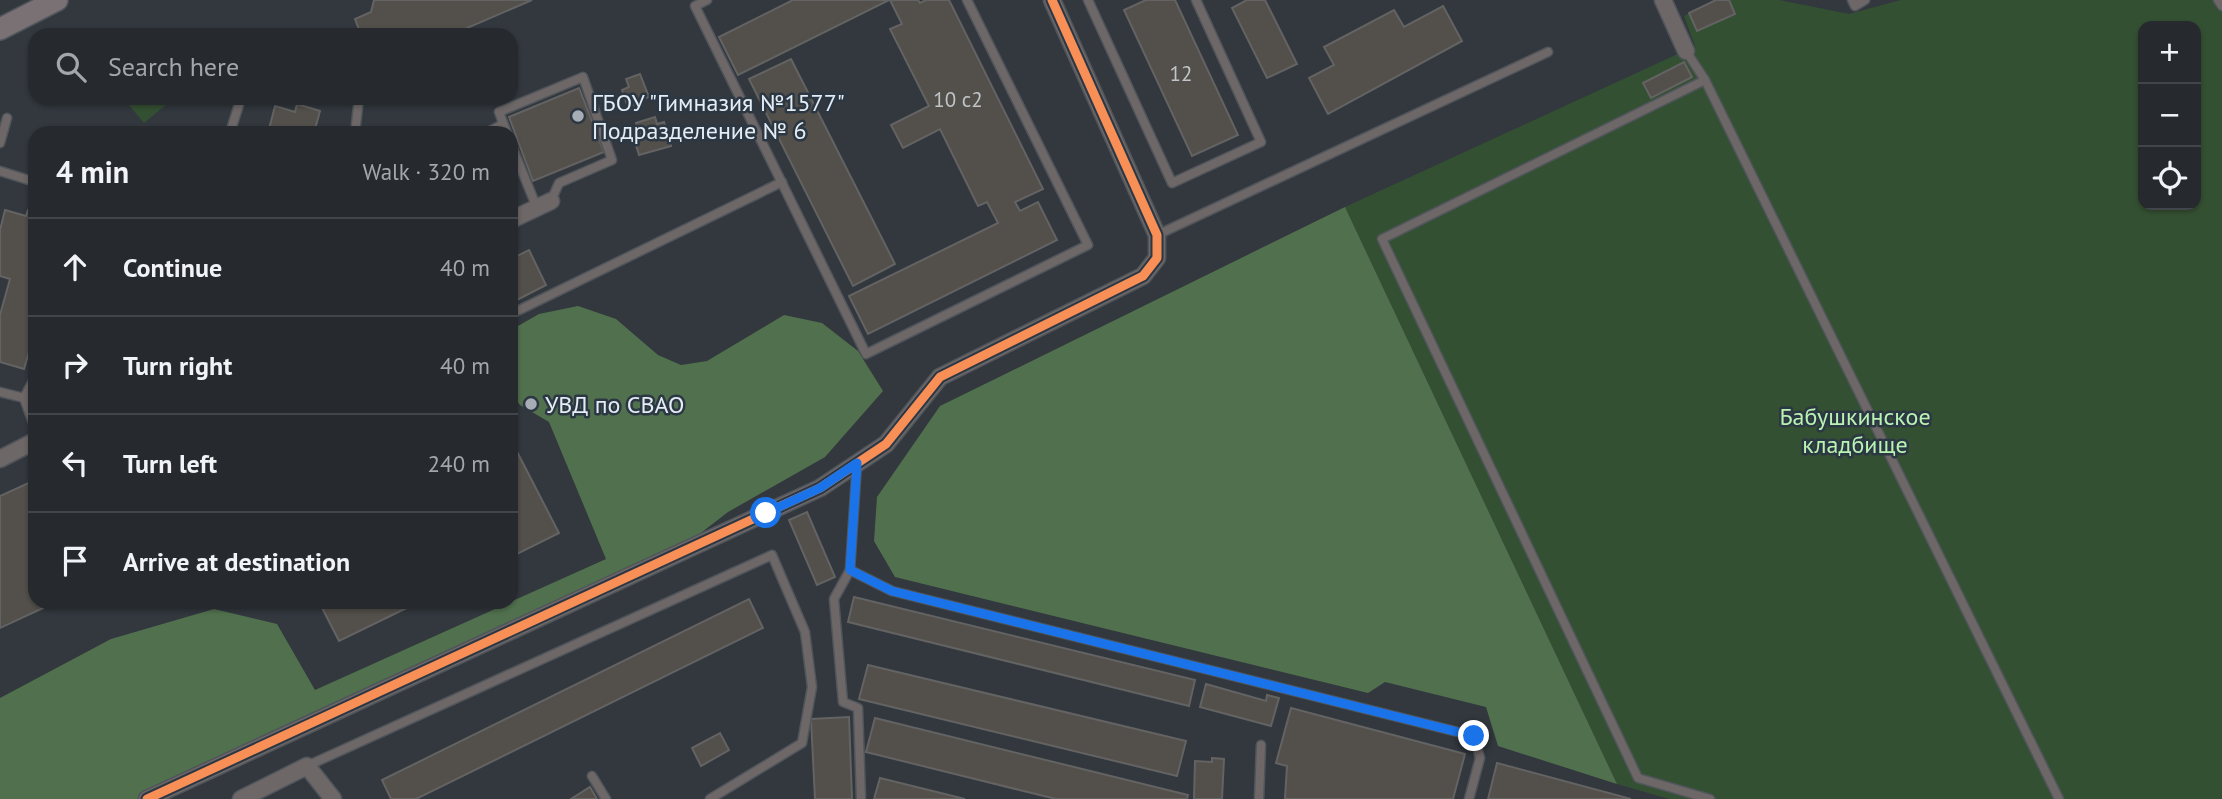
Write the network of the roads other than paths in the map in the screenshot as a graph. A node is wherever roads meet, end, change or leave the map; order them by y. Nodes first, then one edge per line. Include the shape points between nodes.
1 (57, 0) edge
2 (707, 0) edge
3 (967, 0) edge
4 (1052, 0) edge
5 (1088, 0) edge
6 (1196, 0) edge
7 (1663, 0) edge
8 (1852, 0) edge
9 (1865, 0) edge
10 (2218, 0) edge
11 (2222, 6) edge
12 (0, 29) edge
13 (1686, 51) joint
14 (1548, 52) dead end
15 (1705, 80) junction
16 (518, 104) edge
17 (239, 105) edge
18 (358, 105) edge
19 (516, 105) edge
20 (0, 122) edge
21 (232, 126) edge
22 (356, 126) edge
23 (504, 126) edge
24 (0, 143) edge
25 (518, 157) edge
26 (0, 171) edge
27 (28, 180) edge
28 (782, 182) junction
29 (544, 204) junction
30 (518, 217) edge
31 (1157, 235) junction
32 (518, 311) edge
33 (28, 390) edge
34 (0, 392) edge
35 (24, 398) junction
36 (28, 409) edge
37 (28, 445) edge
38 (0, 459) edge
39 (857, 463) junction
40 (850, 570) junction
41 (1261, 745) dead end
42 (307, 766) junction
43 (592, 776) dead end
44 (147, 799) edge
45 (241, 799) edge
46 (333, 799) edge
47 (606, 799) edge
48 (710, 799) edge
49 (861, 799) edge
50 (1259, 799) edge
51 (1469, 799) edge
52 (1710, 799) edge
53 (2059, 799) edge

1 - 12 street
2 - 28 lane via 695,6
3 - 28 lane via 1088,245 866,354
4 - 31 street
5 - 6 lane via 1172,183 1261,142
7 - 13 street
8 - 9 lane via 1855,6
10 - 11 lane
13 - 15 lane
14 - 31 lane
15 - 52 lane via 1382,239 1639,778
15 - 53 lane
16 - 29 lane via 583,77 612,160 559,183
17 - 21 lane
18 - 22 lane
19 - 23 lane via 499,112
20 - 24 lane via 7,118
25 - 29 lane
26 - 27 lane
28 - 32 lane
29 - 30 street
31 - 39 street via 1157,258 1143,276 940,377 886,444
33 - 35 lane
34 - 35 lane
35 - 36 lane
37 - 38 street
39 - 40 lane
39 - 44 street via 820,488
40 - 49 lane via 834,599 843,702 858,708
40 - 51 lane via 892,591 1474,736 1480,758
41 - 50 lane
42 - 45 street
42 - 46 street
42 - 48 lane via 772,555 806,632 812,687 802,743
43 - 47 lane

